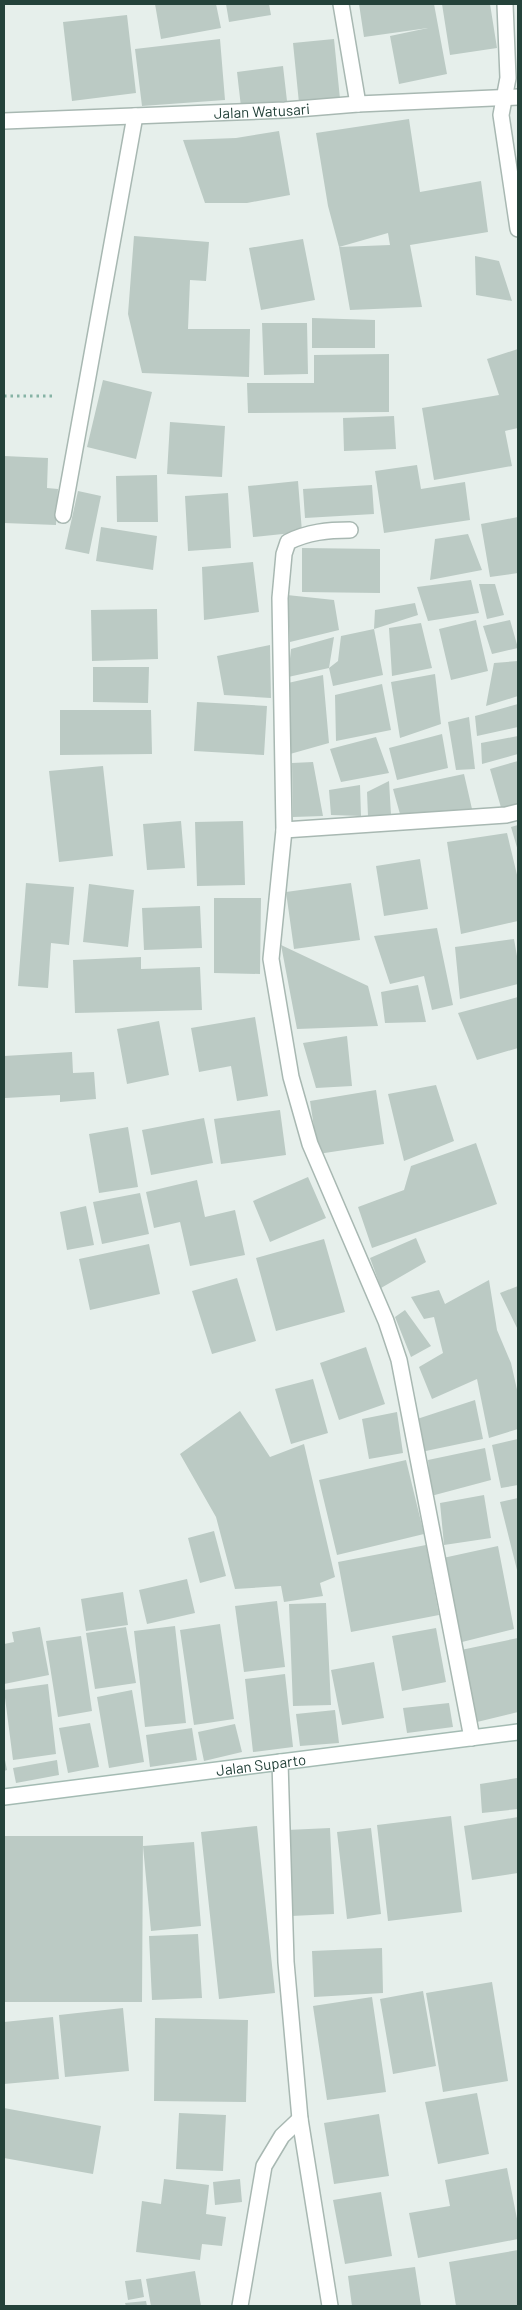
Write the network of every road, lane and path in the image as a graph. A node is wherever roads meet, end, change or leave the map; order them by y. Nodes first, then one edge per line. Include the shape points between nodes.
1 (341, 4) edge
2 (506, 4) edge
3 (511, 97) edge
4 (358, 104) junction
5 (135, 116) junction
6 (4, 121) edge
7 (518, 230) edge
8 (4, 396) edge
9 (84, 396) junction
10 (63, 515) dead end
11 (350, 530) dead end
12 (518, 812) edge
13 (284, 830) junction
14 (518, 1732) edge
15 (472, 1738) junction
16 (280, 1762) junction
17 (4, 1797) edge
18 (300, 2119) junction
19 (240, 2306) edge
20 (330, 2306) edge

1 - 4 street
2 - 3 street
3 - 4 street, Jalan Watusari
3 - 7 street via 501,115
4 - 5 street, Jalan Watusari
5 - 6 street, Jalan Watusari
5 - 9 street
8 - 9 path
9 - 10 street
11 - 13 street via 328,530 301,536 288,542 284,554 280,598
12 - 13 street
13 - 15 street via 270,959 291,1077 315,1158 366,1272 399,1360
14 - 15 street, Jalan Suparto
15 - 16 street, Jalan Suparto
16 - 17 street, Jalan Suparto
16 - 18 street via 286,1962
18 - 19 street via 282,2136 264,2166
18 - 20 street

